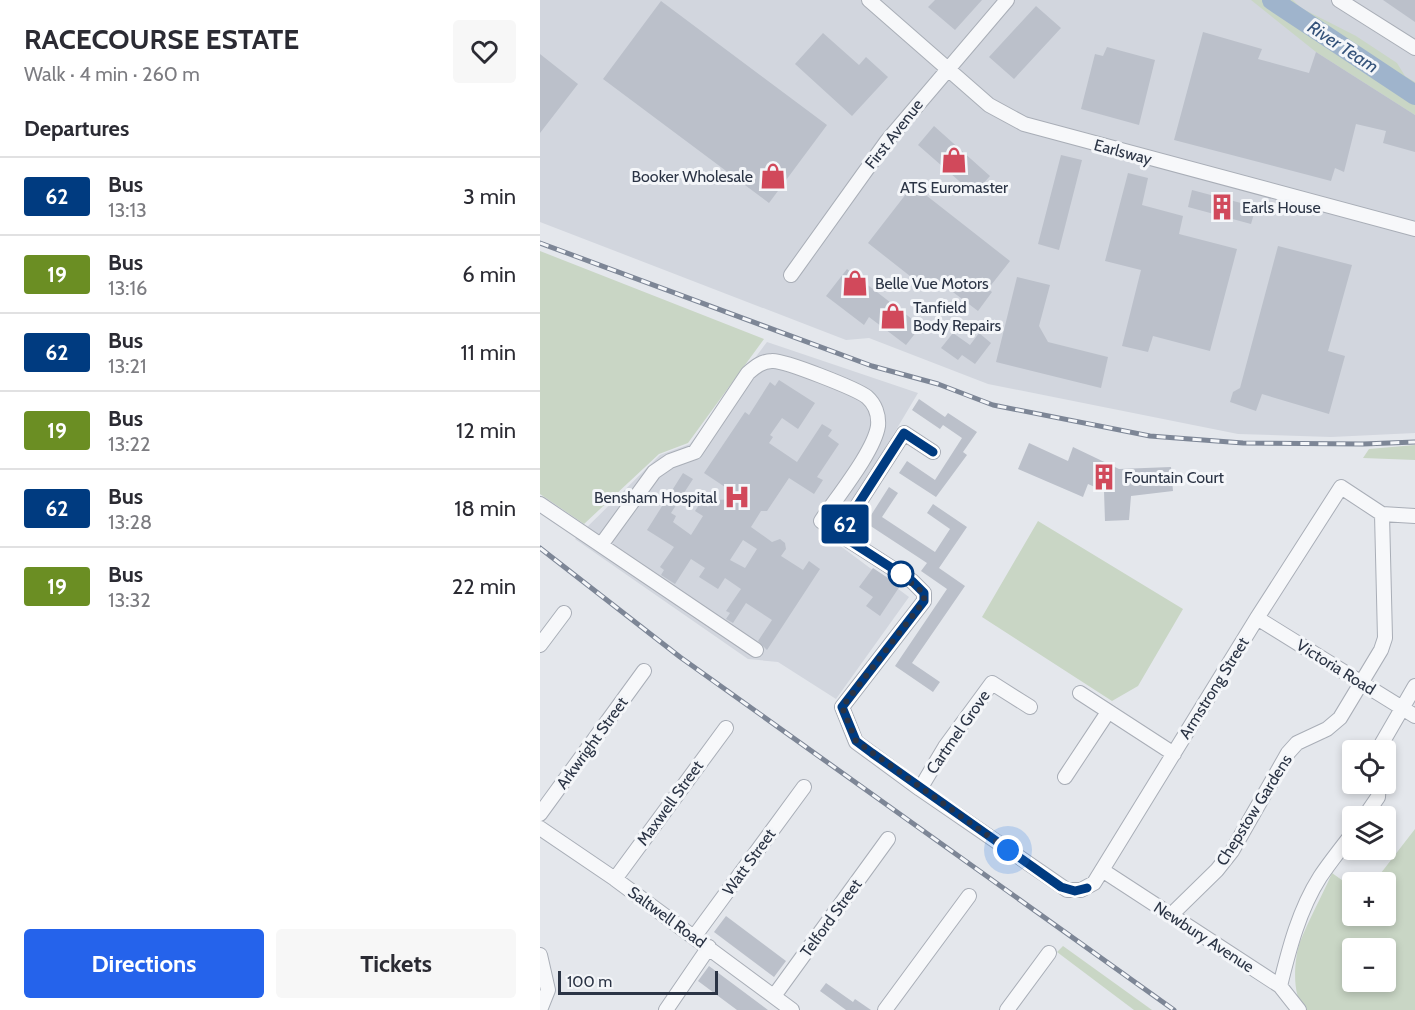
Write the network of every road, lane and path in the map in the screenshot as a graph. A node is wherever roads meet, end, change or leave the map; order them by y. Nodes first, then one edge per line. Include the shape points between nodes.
1 (869, 0) edge
2 (1007, 0) edge
3 (1339, 0) edge
4 (1415, 48) edge
5 (946, 69) junction
6 (1415, 230) edge
7 (791, 275) dead end
8 (933, 452) dead end
9 (540, 504) edge
10 (1382, 514) junction
11 (1415, 516) edge
12 (839, 534) junction
13 (601, 545) junction
14 (564, 613) dead end
15 (1257, 618) junction
16 (540, 645) edge
17 (756, 650) dead end
18 (644, 671) dead end
19 (1362, 683) junction
20 (1415, 686) edge
21 (1080, 693) dead end
22 (1030, 707) dead end
23 (1401, 708) junction
24 (1108, 712) junction
25 (1415, 716) edge
26 (726, 728) dead end
27 (1383, 740) edge
28 (1174, 754) junction
29 (1065, 777) dead end
30 (804, 787) dead end
31 (920, 789) junction
32 (540, 814) edge
33 (540, 828) edge
34 (888, 839) dead end
35 (1342, 847) edge
36 (1102, 870) junction
37 (615, 879) junction
38 (969, 896) dead end
39 (1170, 915) junction
40 (694, 937) junction
41 (709, 947) junction
42 (1049, 953) dead end
43 (540, 955) edge
44 (1280, 986) junction
45 (781, 1004) edge
46 (540, 1010) edge
47 (666, 1010) edge
48 (885, 1010) edge
49 (1007, 1010) edge
50 (1299, 1010) edge

1 - 5 street, Earlsway
2 - 5 street, First Avenue
3 - 4 street
5 - 6 street, Earlsway via 989,105 1024,124
5 - 7 street, First Avenue via 886,141
8 - 12 street via 904,433
9 - 13 street
10 - 11 street
10 - 15 street, Armstrong Street via 1341,487
10 - 19 street, Chepstow Gardens via 1385,638
12 - 13 street via 821,521 872,444 878,426 877,411 866,397 787,362 771,361 760,363 748,373 695,452 654,472
12 - 31 street via 912,581 924,593 924,601 842,707 856,741
13 - 17 street
14 - 16 street
15 - 19 street, Victoria Road
15 - 28 street, Armstrong Street
18 - 32 street, Arkwright Street
19 - 23 street, Victoria Road
19 - 39 street, Chepstow Gardens via 1334,725 1306,737 1287,753 1232,851
20 - 23 street
21 - 24 street
22 - 31 street, Cartmel Grove via 992,683
23 - 25 street, Victoria Road
23 - 27 street
24 - 28 street
24 - 29 street
26 - 37 street, Maxwell Street
28 - 36 street, Armstrong Street
30 - 40 street, Watt Street
31 - 36 street, Armstrong Street via 1061,887 1075,891 1087,888
33 - 37 street, Saltwell Road
34 - 45 street, Telford Street
35 - 44 street via 1310,894 1296,927
36 - 39 street, Newbury Avenue
37 - 40 street, Saltwell Road
38 - 48 street
39 - 44 street, Newbury Avenue
40 - 41 street, Saltwell Road
41 - 45 street, Saltwell Road
41 - 47 street
42 - 49 street
43 - 46 street via 548,990
44 - 50 street, Newbury Avenue

